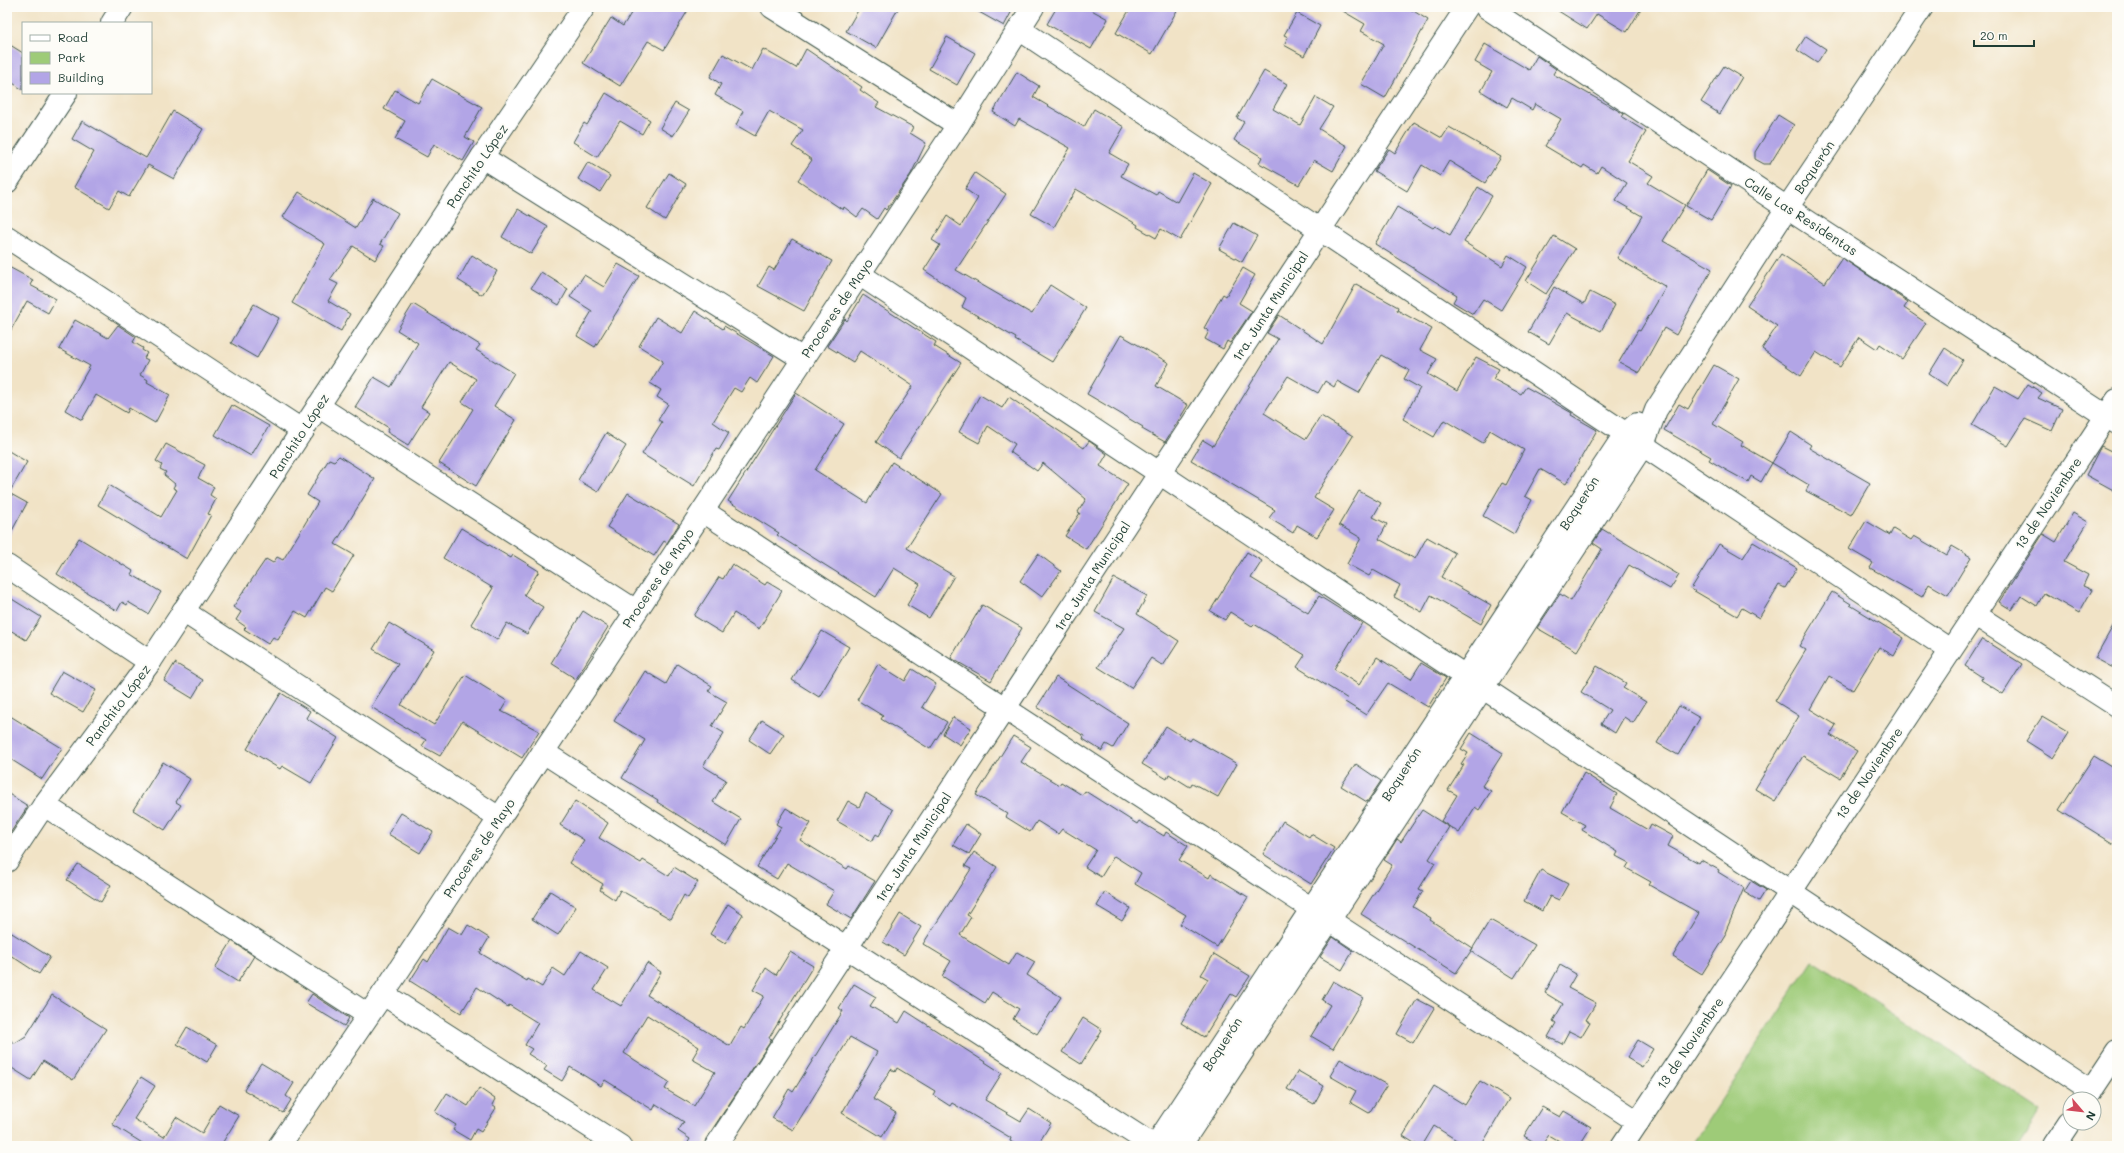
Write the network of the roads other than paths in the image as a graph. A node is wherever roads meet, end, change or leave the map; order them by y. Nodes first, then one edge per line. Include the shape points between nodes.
1 (122, 7) edge
2 (584, 7) edge
3 (772, 7) edge
4 (1033, 7) edge
5 (1467, 7) edge
6 (1486, 7) edge
7 (1922, 7) edge
8 (113, 22) edge
9 (1019, 29) junction
10 (65, 94) edge
11 (958, 125) junction
12 (482, 157) junction
13 (7, 182) edge
14 (1787, 208) junction
15 (1320, 230) junction
16 (7, 237) edge
17 (860, 274) junction
18 (803, 359) junction
19 (318, 406) junction
20 (1656, 410) junction
21 (2113, 413) edge
22 (302, 430) junction
23 (1625, 434) junction
24 (1643, 445) junction
25 (1160, 473) junction
26 (702, 511) junction
27 (7, 566) edge
28 (183, 611) junction
29 (636, 611) junction
30 (1974, 614) junction
31 (1950, 650) junction
32 (150, 662) junction
33 (1465, 676) junction
34 (1484, 688) junction
35 (2117, 706) edge
36 (1005, 708) junction
37 (543, 752) junction
38 (44, 805) junction
39 (499, 818) junction
40 (7, 860) edge
41 (1790, 892) junction
42 (1312, 908) junction
43 (1330, 920) junction
44 (847, 947) junction
45 (383, 994) junction
46 (368, 1015) junction
47 (2117, 1051) edge
48 (2082, 1091) edge
49 (2091, 1091) edge
50 (1638, 1122) junction
51 (2064, 1131) edge
52 (279, 1146) edge
53 (620, 1146) edge
54 (716, 1146) edge
55 (1154, 1146) edge
56 (1180, 1146) edge
57 (1622, 1146) edge
58 (2054, 1146) edge

1 - 8 street
2 - 12 street, Panchito López
3 - 11 street
4 - 9 street, Proceres de Mayo
5 - 15 street, 1ra. Junta Municipal
6 - 14 street, Calle Las Residentas
7 - 14 street, Boquerón
9 - 11 street, Proceres de Mayo
9 - 15 street
10 - 13 street
11 - 17 street, Proceres de Mayo
12 - 18 street
12 - 19 street, Panchito López
14 - 20 street, Boquerón
14 - 21 street, Calle Las Residentas
15 - 23 street
15 - 25 street, 1ra. Junta Municipal
16 - 22 street
17 - 18 street, Proceres de Mayo
17 - 25 street
18 - 26 street, Proceres de Mayo
19 - 22 street, Panchito López
19 - 29 street
20 - 23 street, Boquerón
20 - 24 street, Boquerón
21 - 30 street, 13 de Noviembre
22 - 28 street, Panchito López
23 - 24 street
23 - 33 street, Boquerón
24 - 31 street
24 - 34 street, Boquerón
25 - 33 street
25 - 36 street, 1ra. Junta Municipal
26 - 29 street, Proceres de Mayo
26 - 36 street
27 - 32 street
28 - 32 street, Panchito López
28 - 39 street
29 - 37 street, Proceres de Mayo
30 - 31 street, 13 de Noviembre
30 - 35 street
31 - 41 street, 13 de Noviembre
32 - 38 street, Panchito López
33 - 34 street
33 - 42 street, Boquerón
34 - 41 street
34 - 43 street, Boquerón
36 - 42 street
36 - 44 street, 1ra. Junta Municipal
37 - 39 street, Proceres de Mayo
37 - 44 street
38 - 40 street, Panchito López
38 - 46 street
39 - 45 street, Proceres de Mayo
41 - 48 street
41 - 50 street, 13 de Noviembre
42 - 43 street
42 - 55 street, Boquerón
43 - 50 street
43 - 56 street, Boquerón
44 - 54 street, 1ra. Junta Municipal
44 - 55 street
45 - 46 street, Proceres de Mayo
45 - 53 street
46 - 52 street, Proceres de Mayo
47 - 49 street
50 - 57 street, 13 de Noviembre
51 - 58 street

